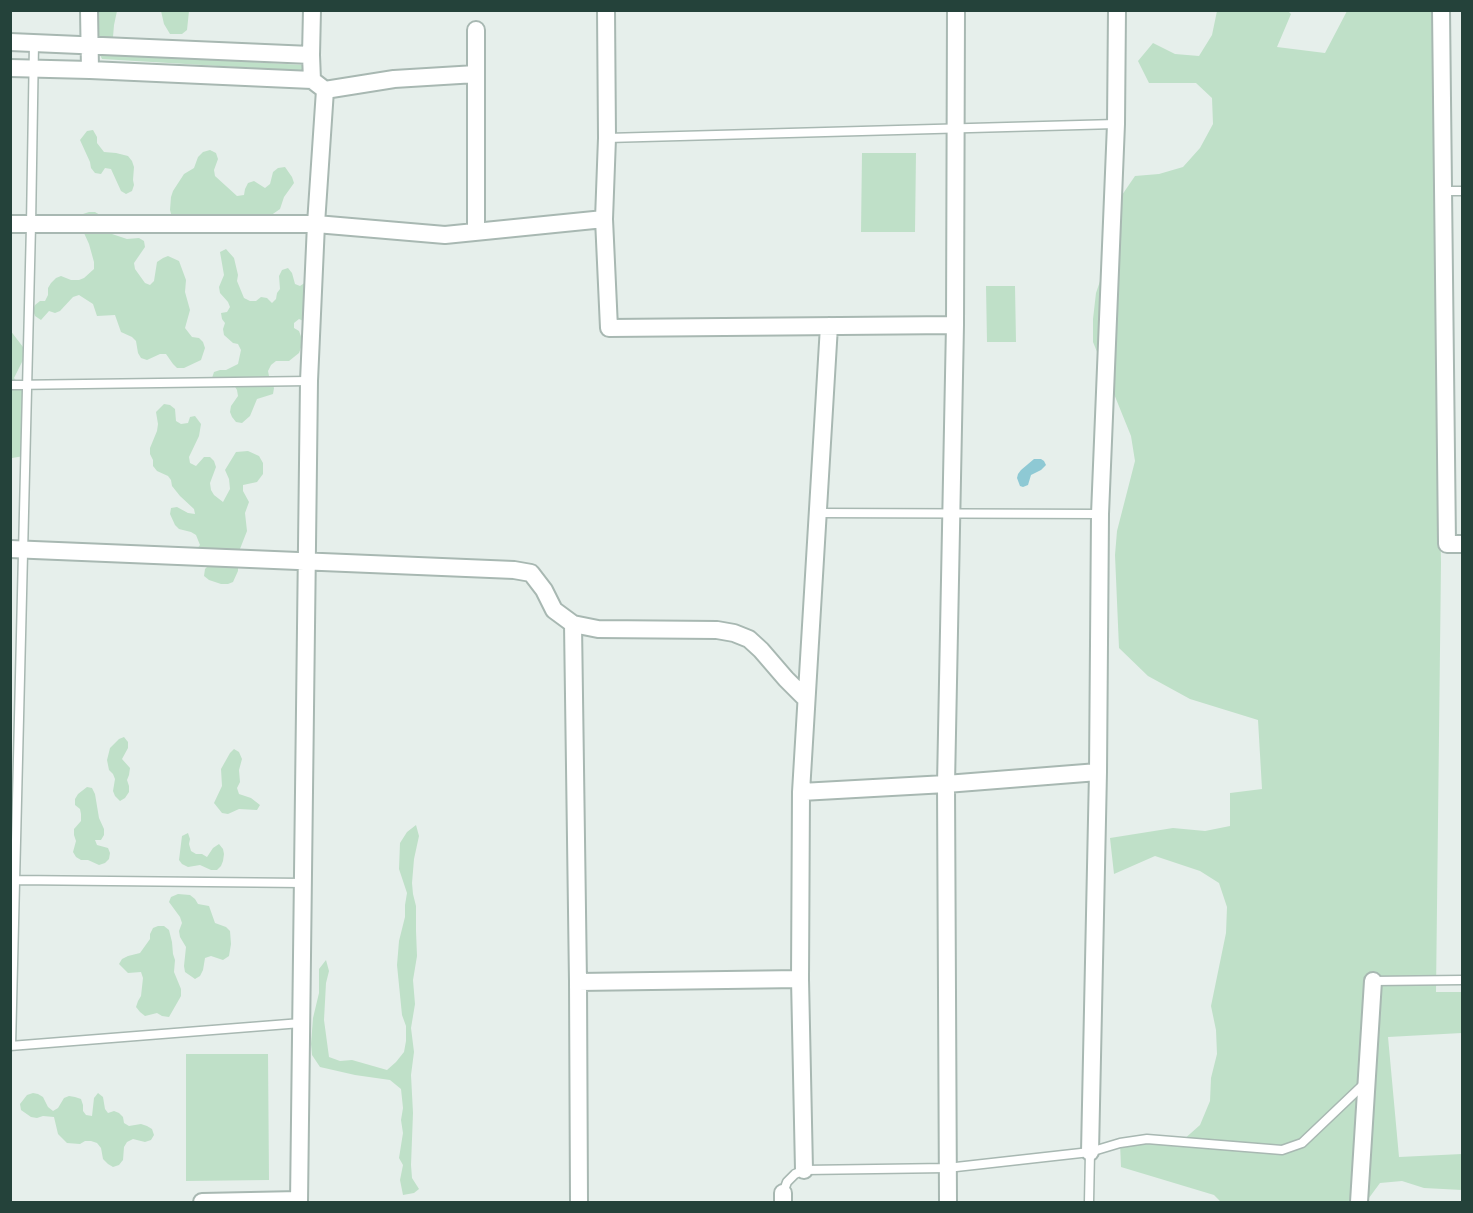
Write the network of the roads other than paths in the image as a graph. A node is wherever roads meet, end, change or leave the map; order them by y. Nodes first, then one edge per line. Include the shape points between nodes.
1 (89, 10) edge
2 (312, 10) edge
3 (606, 10) edge
4 (956, 10) edge
5 (1117, 10) edge
6 (1441, 10) edge
7 (476, 30) dead end
8 (10, 42) edge
9 (34, 43) junction
10 (90, 46) junction
11 (311, 55) junction
12 (10, 68) edge
13 (33, 69) junction
14 (90, 70) junction
15 (476, 74) junction
16 (319, 85) junction
17 (1116, 124) junction
18 (956, 129) junction
19 (607, 138) junction
20 (1443, 190) junction
21 (1462, 191) edge
22 (604, 219) junction
23 (10, 224) edge
24 (316, 224) junction
25 (31, 225) junction
26 (477, 231) junction
27 (955, 325) junction
28 (829, 326) junction
29 (309, 381) junction
30 (10, 384) edge
31 (26, 384) junction
32 (818, 513) junction
33 (951, 514) junction
34 (1100, 514) junction
35 (1462, 544) edge
36 (17, 549) edge
37 (307, 561) junction
38 (573, 624) junction
39 (806, 699) junction
40 (1098, 772) junction
41 (946, 784) junction
42 (801, 792) junction
43 (15, 880) junction
44 (303, 883) junction
45 (800, 979) junction
46 (1462, 980) edge
47 (1373, 981) joint
48 (578, 982) junction
49 (301, 1023) junction
50 (11, 1046) edge
51 (1367, 1082) junction
52 (1090, 1152) junction
53 (947, 1168) junction
54 (804, 1170) junction
55 (783, 1198) edge
56 (299, 1201) edge
57 (202, 1203) edge
58 (579, 1203) edge
59 (948, 1203) edge
60 (1089, 1203) edge
61 (1359, 1203) edge

1 - 10 street
2 - 11 street
3 - 19 street
4 - 18 street
5 - 17 street
6 - 20 street
7 - 15 street
8 - 9 street
9 - 10 street
9 - 13 lane
10 - 11 street
10 - 14 street
11 - 16 street
12 - 13 street
13 - 14 street
13 - 25 lane
14 - 16 street
15 - 16 street
15 - 26 street
16 - 24 street
17 - 18 lane
17 - 34 street
18 - 19 lane
18 - 27 street
19 - 22 street
20 - 21 lane
20 - 35 street via 1447,544
22 - 26 street
22 - 28 street via 609,328
23 - 25 street
24 - 25 street
24 - 26 street via 445,235
24 - 29 street
25 - 31 lane
27 - 28 street
27 - 33 street
28 - 32 street
29 - 31 lane
29 - 37 street
30 - 31 lane
31 - 36 lane
32 - 33 lane
32 - 39 street
33 - 34 lane
33 - 41 street
34 - 40 street
36 - 37 street
36 - 43 lane
37 - 38 street via 531,573 554,610
37 - 44 street
38 - 39 street via 598,629 734,633 761,650
38 - 48 street
39 - 42 street
40 - 41 street
40 - 52 street
41 - 42 street
41 - 53 street
42 - 45 street
43 - 44 lane
43 - 50 lane
44 - 49 street
45 - 48 street
45 - 54 street
46 - 47 lane
47 - 51 street
48 - 58 street
49 - 50 lane
49 - 56 street
51 - 52 lane via 1302,1143 1282,1150 1147,1139
51 - 61 street
52 - 53 lane
52 - 60 lane
53 - 54 lane
53 - 59 street
54 - 55 lane via 787,1182
56 - 57 street

